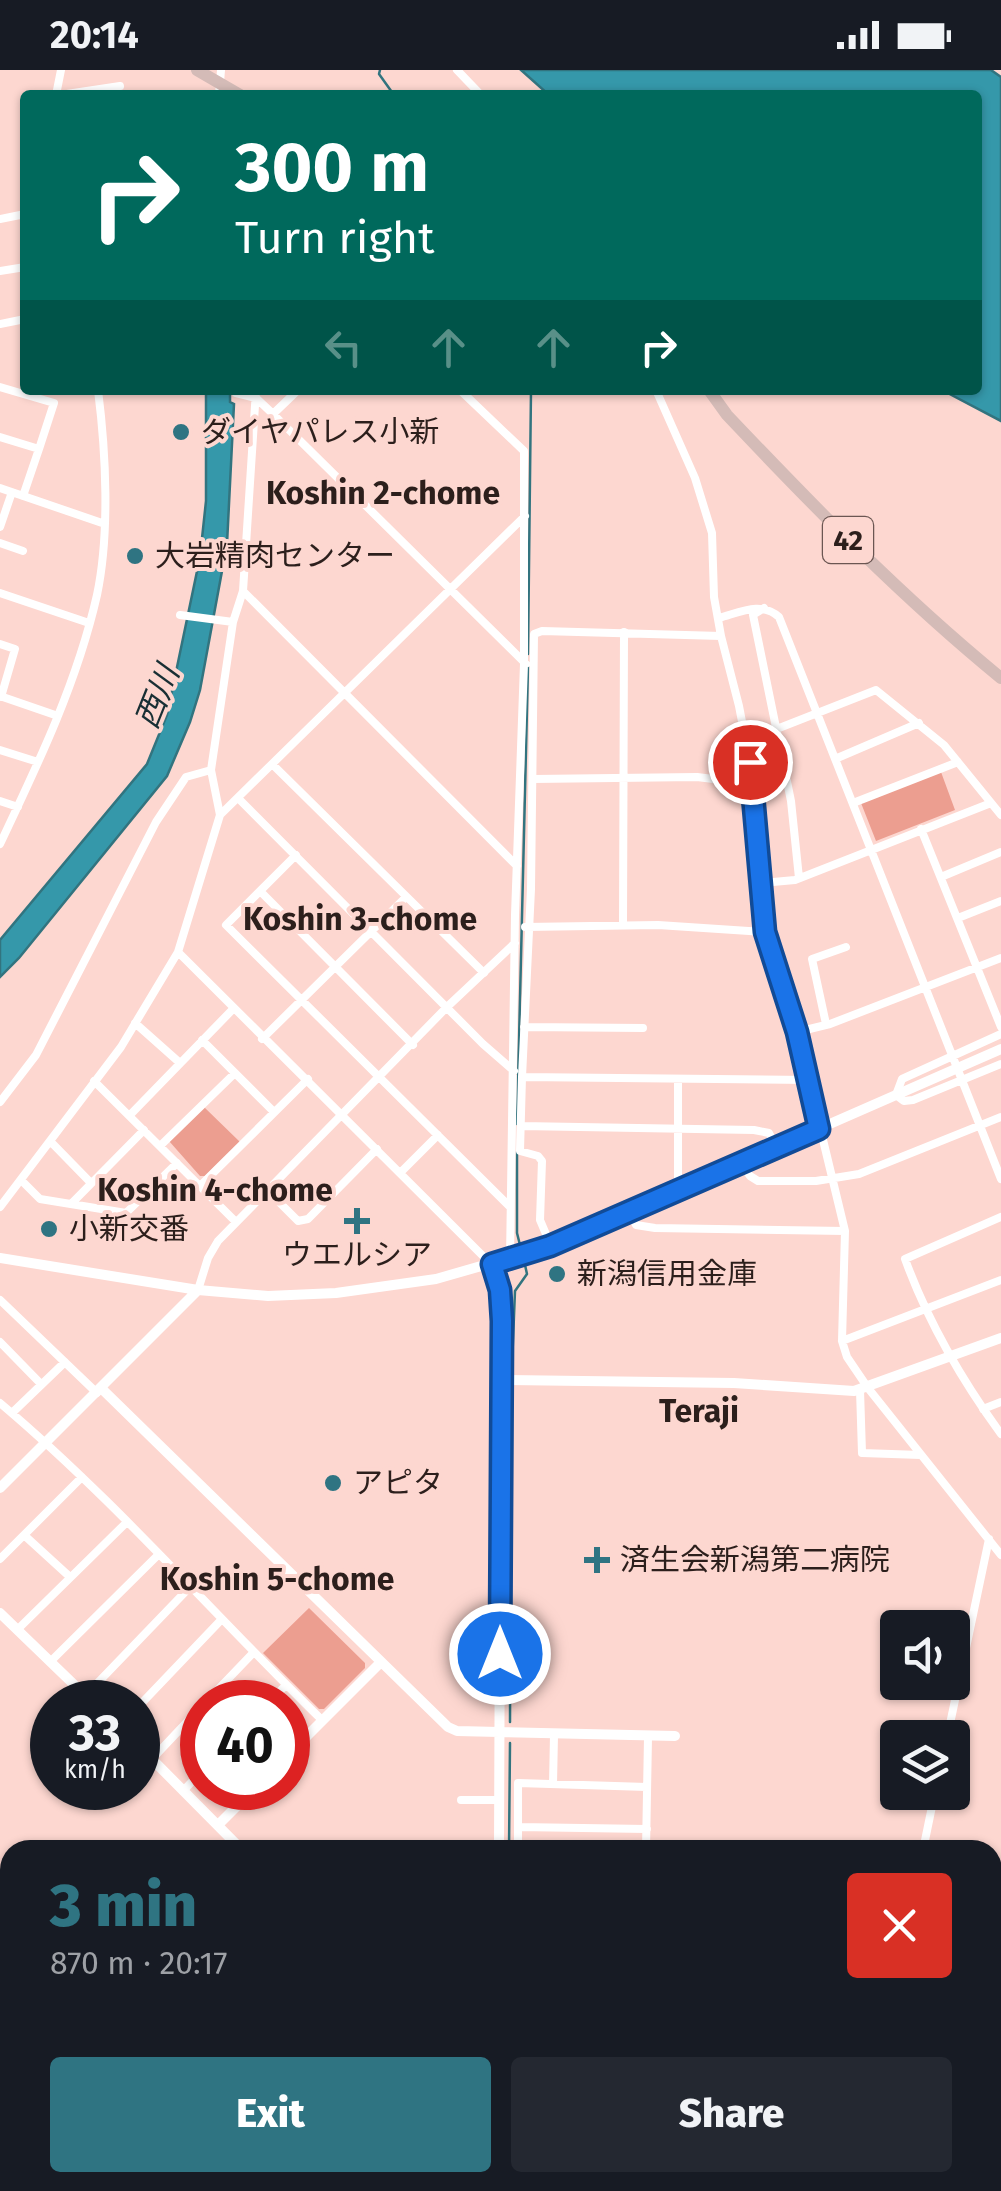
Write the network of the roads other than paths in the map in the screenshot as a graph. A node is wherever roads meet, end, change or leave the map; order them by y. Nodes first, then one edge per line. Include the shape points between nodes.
1 (198, 70) edge
2 (457, 70) edge
3 (219, 82) edge
4 (120, 86) dead end
5 (92, 90) edge
6 (476, 90) edge
7 (2, 323) edge
8 (0, 334) edge
9 (27, 395) edge
10 (98, 395) edge
11 (256, 395) edge
12 (257, 395) edge
13 (293, 395) edge
14 (465, 395) edge
15 (658, 395) edge
16 (713, 395) edge
17 (273, 414) junction
18 (0, 438) edge
19 (39, 450) junction
20 (0, 488) edge
21 (12, 492) junction
22 (23, 496) junction
23 (526, 516) junction
24 (105, 524) junction
25 (0, 528) edge
26 (0, 542) edge
27 (23, 550) dead end
28 (242, 591) junction
29 (450, 591) junction
30 (0, 594) edge
31 (765, 608) junction
32 (180, 616) dead end
33 (719, 618) junction
34 (89, 622) junction
35 (232, 622) junction
36 (624, 632) junction
37 (720, 636) junction
38 (0, 644) edge
39 (528, 664) junction
40 (1001, 678) edge
41 (346, 694) junction
42 (0, 697) edge
43 (817, 713) junction
44 (58, 716) junction
45 (919, 723) junction
46 (776, 729) junction
47 (746, 741) junction
48 (0, 750) edge
49 (835, 759) junction
50 (38, 762) junction
51 (958, 762) junction
52 (272, 764) junction
53 (211, 770) junction
54 (624, 778) junction
55 (532, 779) junction
56 (754, 784) junction
57 (238, 798) junction
58 (0, 801) edge
59 (991, 802) junction
60 (853, 803) junction
61 (18, 807) junction
62 (220, 815) junction
63 (1001, 815) edge
64 (921, 829) junction
65 (0, 844) edge
66 (871, 848) junction
67 (1001, 852) edge
68 (296, 854) junction
69 (516, 866) junction
70 (940, 876) junction
71 (800, 878) junction
72 (761, 883) junction
73 (260, 890) junction
74 (406, 897) junction
75 (1001, 901) edge
76 (958, 918) junction
77 (623, 924) junction
78 (527, 926) junction
79 (515, 928) junction
80 (371, 930) junction
81 (765, 932) junction
82 (515, 944) junction
83 (846, 946) dead end
84 (178, 952) junction
85 (1001, 958) edge
86 (336, 966) junction
87 (977, 966) junction
88 (484, 973) junction
89 (924, 987) junction
90 (301, 1000) junction
91 (447, 1007) junction
92 (232, 1008) junction
93 (135, 1024) junction
94 (826, 1024) junction
95 (524, 1026) junction
96 (643, 1028) dead end
97 (1001, 1031) edge
98 (797, 1032) junction
99 (262, 1039) junction
100 (202, 1040) junction
101 (413, 1045) junction
102 (1001, 1049) edge
103 (953, 1056) junction
104 (180, 1063) junction
105 (1001, 1064) edge
106 (235, 1073) junction
107 (518, 1074) junction
108 (308, 1078) junction
109 (380, 1078) junction
110 (678, 1080) junction
111 (810, 1080) junction
112 (962, 1080) junction
113 (94, 1081) junction
114 (896, 1095) junction
115 (0, 1102) edge
116 (274, 1112) junction
117 (344, 1115) junction
118 (130, 1116) junction
119 (1001, 1117) edge
120 (522, 1126) junction
121 (980, 1126) junction
122 (676, 1127) junction
123 (819, 1129) junction
124 (144, 1130) junction
125 (438, 1136) junction
126 (50, 1141) junction
127 (160, 1146) junction
128 (776, 1147) junction
129 (377, 1149) junction
130 (741, 1162) junction
131 (177, 1163) junction
132 (401, 1172) junction
133 (1000, 1175) edge
134 (21, 1180) junction
135 (834, 1180) junction
136 (92, 1183) junction
137 (200, 1186) junction
138 (678, 1190) junction
139 (268, 1191) junction
140 (71, 1204) junction
141 (509, 1206) junction
142 (0, 1207) edge
143 (629, 1211) junction
144 (1001, 1218) edge
145 (236, 1222) junction
146 (845, 1231) junction
147 (550, 1246) junction
148 (0, 1258) edge
149 (510, 1260) junction
150 (492, 1264) junction
151 (1001, 1280) edge
152 (198, 1290) junction
153 (0, 1300) edge
154 (925, 1310) junction
155 (1001, 1338) edge
156 (842, 1341) junction
157 (0, 1342) edge
158 (951, 1358) junction
159 (64, 1362) junction
160 (501, 1380) junction
161 (41, 1384) junction
162 (864, 1389) junction
163 (100, 1391) junction
164 (1001, 1402) edge
165 (0, 1403) edge
166 (982, 1409) junction
167 (12, 1414) junction
168 (1001, 1434) edge
169 (47, 1443) junction
170 (920, 1455) junction
171 (82, 1477) junction
172 (0, 1488) edge
173 (127, 1522) junction
174 (24, 1535) junction
175 (989, 1539) junction
176 (158, 1555) junction
177 (1001, 1555) edge
178 (0, 1559) edge
179 (70, 1577) junction
180 (189, 1588) junction
181 (0, 1613) edge
182 (221, 1620) junction
183 (17, 1630) junction
184 (253, 1653) junction
185 (50, 1662) junction
186 (380, 1663) junction
187 (68, 1680) edge
188 (105, 1680) edge
189 (227, 1680) edge
190 (281, 1680) edge
191 (160, 1684) edge
192 (310, 1708) edge
193 (322, 1720) junction
194 (951, 1720) edge
195 (180, 1729) edge
196 (310, 1732) edge
197 (499, 1732) junction
198 (554, 1735) junction
199 (648, 1736) junction
200 (675, 1736) dead end
201 (160, 1751) edge
202 (160, 1767) edge
203 (553, 1784) junction
204 (647, 1787) junction
205 (180, 1788) edge
206 (461, 1800) dead end
207 (498, 1800) junction
208 (203, 1810) edge
209 (233, 1810) edge
210 (931, 1810) edge
211 (218, 1825) junction
212 (518, 1827) junction
213 (646, 1830) junction
214 (232, 1840) edge
215 (498, 1840) edge
216 (518, 1840) edge
217 (646, 1840) edge
218 (925, 1840) edge

1 - 3 main road
2 - 6 street
4 - 5 street
7 - 8 street
9 - 19 street via 54,403
10 - 24 street
11 - 28 street
12 - 17 street
13 - 17 street
14 - 23 street via 524,451
15 - 33 street via 705,504
16 - 40 main road, 42 via 868,561
17 - 29 street
18 - 19 street
19 - 22 street
20 - 21 street
21 - 22 street
21 - 25 street
22 - 24 street
23 - 29 street
23 - 39 street
24 - 34 street
26 - 27 street
28 - 35 street
28 - 41 street
29 - 39 street
29 - 41 street
30 - 34 street
31 - 33 street
31 - 43 street via 779,617
31 - 46 street via 753,615
32 - 35 street
33 - 37 street
34 - 44 street
35 - 53 street
36 - 37 street
36 - 39 street via 542,630 534,634
36 - 54 street
37 - 47 street
38 - 42 street via 15,648
39 - 55 street
39 - 69 street
41 - 52 street
41 - 69 street
42 - 44 street
43 - 45 street via 876,690
43 - 46 street
43 - 49 street
44 - 50 street
45 - 49 street
45 - 51 street
46 - 47 street
46 - 71 street
47 - 56 street
48 - 50 street
49 - 60 street
50 - 61 street
51 - 59 street
51 - 60 street
52 - 57 street
52 - 74 street
53 - 62 street
53 - 115 street via 186,777 156,822 36,1055
54 - 55 street
54 - 56 street
54 - 77 street
55 - 78 street
56 - 72 street
57 - 62 street
57 - 68 street
58 - 61 street
59 - 63 street
59 - 64 street
60 - 66 street
61 - 65 street
62 - 84 street
64 - 66 street
64 - 70 street
66 - 71 street
66 - 89 street
67 - 70 street
68 - 73 street
68 - 80 street
69 - 79 street
70 - 76 street
71 - 72 street
72 - 81 street
73 - 86 street
73 - 90 street via 226,925
74 - 80 street
74 - 88 street
75 - 76 street
76 - 87 street
77 - 78 street
77 - 81 street
78 - 79 street
78 - 95 street
79 - 82 street
80 - 86 street
80 - 91 street
81 - 98 street
82 - 88 street
82 - 107 street
83 - 94 street via 812,959
84 - 92 street
84 - 93 street
85 - 87 street
86 - 90 street
86 - 101 street
87 - 89 street
87 - 97 street
88 - 91 street
89 - 94 street
89 - 103 street
90 - 99 street
90 - 109 street
91 - 101 street
91 - 107 street
92 - 99 street
92 - 100 street
93 - 104 street
93 - 113 street
94 - 98 street
95 - 96 street
95 - 107 street
97 - 103 street
98 - 111 street
99 - 108 street
100 - 104 street
100 - 106 street
101 - 109 street
102 - 114 street
103 - 112 street
103 - 114 street via 902,1079
104 - 118 street
105 - 112 street
106 - 116 street
106 - 127 street
107 - 110 street
107 - 120 street
107 - 141 street
108 - 116 street
108 - 117 street
109 - 117 street
109 - 125 street
110 - 111 street
110 - 122 street
111 - 123 street
112 - 114 street via 913,1100
112 - 121 street
113 - 118 street
113 - 126 street
114 - 123 street
116 - 137 street
117 - 129 street
117 - 139 street
118 - 124 street
119 - 121 street
120 - 122 street
120 - 147 street via 520,1151 542,1161 540,1220
121 - 133 street
121 - 135 street
122 - 128 street via 769,1132
122 - 138 street
123 - 128 street
123 - 135 street
124 - 127 street
124 - 136 street
125 - 132 street
125 - 141 street
126 - 134 street
126 - 136 street
127 - 131 street
128 - 130 street
129 - 132 street
129 - 139 street via 308,1219 298,1220
130 - 135 street via 758,1181
130 - 138 street
131 - 137 street
131 - 140 street via 126,1213
132 - 150 street
134 - 140 street via 40,1199
134 - 142 street
135 - 146 street
136 - 140 street
137 - 145 street
138 - 143 street
139 - 145 street
141 - 149 street
143 - 146 street via 636,1224 655,1228
143 - 147 street
144 - 154 street via 906,1258
145 - 152 street via 212,1250
146 - 156 street
147 - 149 street
148 - 152 street
149 - 150 street
150 - 152 street via 336,1294
150 - 160 street via 501,1302
151 - 154 street
152 - 163 street
153 - 159 street
154 - 156 street
154 - 158 street
155 - 158 street
156 - 162 street
157 - 161 street
158 - 162 street
158 - 166 street
159 - 161 street
159 - 163 street
160 - 162 street
160 - 197 street
161 - 167 street
162 - 170 street
162 - 170 street via 862,1453
163 - 169 street
163 - 186 street
164 - 166 street
165 - 167 street
166 - 168 street
167 - 169 street
169 - 171 street
169 - 172 street
170 - 175 street
171 - 173 street
171 - 174 street
173 - 176 street
173 - 179 street
174 - 178 street
174 - 179 street
175 - 177 street
175 - 194 street
176 - 180 street
176 - 185 street
179 - 183 street
180 - 182 street
180 - 188 street
181 - 183 street
182 - 184 street
182 - 191 street
183 - 185 street
184 - 189 street
184 - 190 street
185 - 187 street
186 - 193 street
186 - 197 street via 448,1727
192 - 193 street
193 - 196 street
195 - 201 street
197 - 198 street
197 - 207 street
198 - 199 street
198 - 203 street
199 - 200 street
199 - 204 street
202 - 205 street
203 - 204 street
203 - 212 street via 518,1783
204 - 213 street
206 - 207 street
207 - 215 street
208 - 211 street
209 - 211 street
210 - 218 street
211 - 214 street
212 - 213 street
212 - 216 street
213 - 217 street

